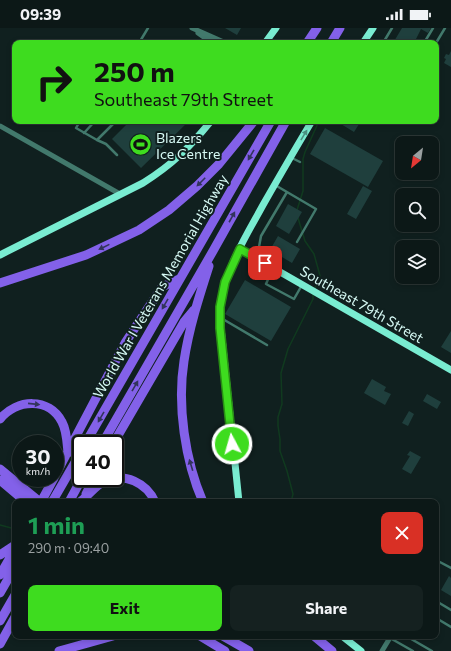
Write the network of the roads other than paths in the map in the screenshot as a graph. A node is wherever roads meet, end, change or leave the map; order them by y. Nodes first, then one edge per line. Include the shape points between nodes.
1 (148, 28) edge
2 (191, 28) edge
3 (274, 28) edge
4 (317, 28) edge
5 (321, 28) edge
6 (340, 28) edge
7 (374, 28) edge
8 (392, 28) edge
9 (433, 28) edge
10 (445, 28) edge
11 (141, 40) edge
12 (208, 40) edge
13 (219, 40) edge
14 (267, 40) edge
15 (309, 40) edge
16 (315, 40) edge
17 (333, 40) edge
18 (365, 40) edge
19 (385, 40) edge
20 (426, 40) edge
21 (438, 40) edge
22 (78, 124) edge
23 (92, 124) edge
24 (113, 124) edge
25 (208, 124) edge
26 (252, 124) edge
27 (269, 124) edge
28 (284, 124) edge
29 (310, 124) edge
30 (0, 126) edge
31 (84, 132) junction
32 (97, 140) junction
33 (117, 155) dead end
34 (291, 157) junction
35 (300, 162) dead end
36 (275, 185) junction
37 (287, 192) junction
38 (120, 194) junction
39 (297, 242) dead end
40 (240, 249) junction
41 (213, 251) junction
42 (0, 255) edge
43 (256, 259) junction
44 (273, 268) junction
45 (179, 279) junction
46 (0, 283) edge
47 (302, 285) junction
48 (196, 308) junction
49 (220, 318) junction
50 (267, 345) dead end
51 (451, 370) edge
52 (0, 419) edge
53 (91, 435) edge
54 (107, 435) edge
55 (119, 435) edge
56 (68, 453) junction
57 (64, 460) edge
58 (72, 468) edge
59 (1, 471) edge
60 (49, 487) edge
61 (77, 487) edge
62 (89, 487) edge
63 (0, 488) edge
64 (12, 490) junction
65 (22, 499) edge
66 (37, 499) edge
67 (43, 499) edge
68 (54, 499) edge
69 (70, 499) edge
70 (83, 499) edge
71 (85, 499) edge
72 (153, 499) edge
73 (202, 499) edge
74 (238, 499) edge
75 (12, 547) edge
76 (0, 554) edge
77 (12, 554) edge
78 (439, 562) edge
79 (451, 568) edge
80 (12, 572) edge
81 (0, 575) edge
82 (0, 593) edge
83 (12, 600) edge
84 (439, 603) edge
85 (451, 610) edge
86 (439, 620) edge
87 (0, 621) edge
88 (12, 622) edge
89 (451, 627) edge
90 (101, 639) edge
91 (204, 639) edge
92 (227, 639) edge
93 (318, 639) edge
94 (346, 639) edge
95 (389, 639) edge
96 (393, 639) edge
97 (411, 639) edge
98 (0, 644) edge
99 (59, 651) edge
100 (225, 651) edge
101 (249, 651) edge
102 (332, 651) edge
103 (361, 651) edge
104 (383, 651) edge
105 (413, 651) edge
106 (432, 651) edge

1 - 11 lane
2 - 12 street
2 - 13 street
3 - 14 street
4 - 15 highway
5 - 16 highway
6 - 17 highway
7 - 18 street
8 - 19 lane
9 - 20 lane
10 - 21 lane
22 - 31 lane via 76,128
23 - 31 lane
24 - 32 lane
25 - 38 street via 182,155 161,172
26 -> 46 highway via 219,164 196,186 169,210 139,230 86,255
27 -> 45 highway, World War I Veterans Memorial Highway
41 -> 28 highway, World War I Veterans Memorial Highway
34 -> 29 street
30 - 38 street
31 - 32 lane
32 - 33 lane via 106,144
34 - 35 lane
34 - 36 street
36 - 37 lane
36 - 40 street
37 - 39 lane via 316,209
37 - 43 lane via 261,236
38 - 42 street
40 - 43 street, Southeast 79th Street
40 - 49 street via 225,282
41 - 48 highway
54 -> 41 highway, World War I Veterans Memorial Highway
43 - 44 street, Southeast 79th Street
44 - 47 street, Southeast 79th Street
44 - 47 lane via 266,284 294,299
45 -> 53 highway, World War I Veterans Memorial Highway
45 - 56 highway via 162,287 125,342
47 - 51 street, Southeast 79th Street
48 - 55 highway via 184,322
73 -> 48 highway via 189,460 182,392 184,362
49 - 50 lane
49 - 74 street
52 -> 56 highway via 16,406 31,403 44,406 55,413 63,423
56 - 57 highway
58 - 68 highway
59 - 64 highway
59 - 66 highway
60 - 67 highway
61 - 69 highway
62 - 70 highway
63 - 64 highway
64 - 65 highway
71 - 72 highway via 106,481 123,478 141,485
75 - 76 highway
77 - 81 highway
78 - 79 lane
80 - 82 highway
83 - 87 highway
84 - 85 lane
86 - 89 lane
88 - 98 highway
90 - 99 highway
91 - 100 highway
92 - 101 highway
93 - 102 highway
94 - 103 street
95 - 104 street
96 - 105 lane
97 - 106 lane

